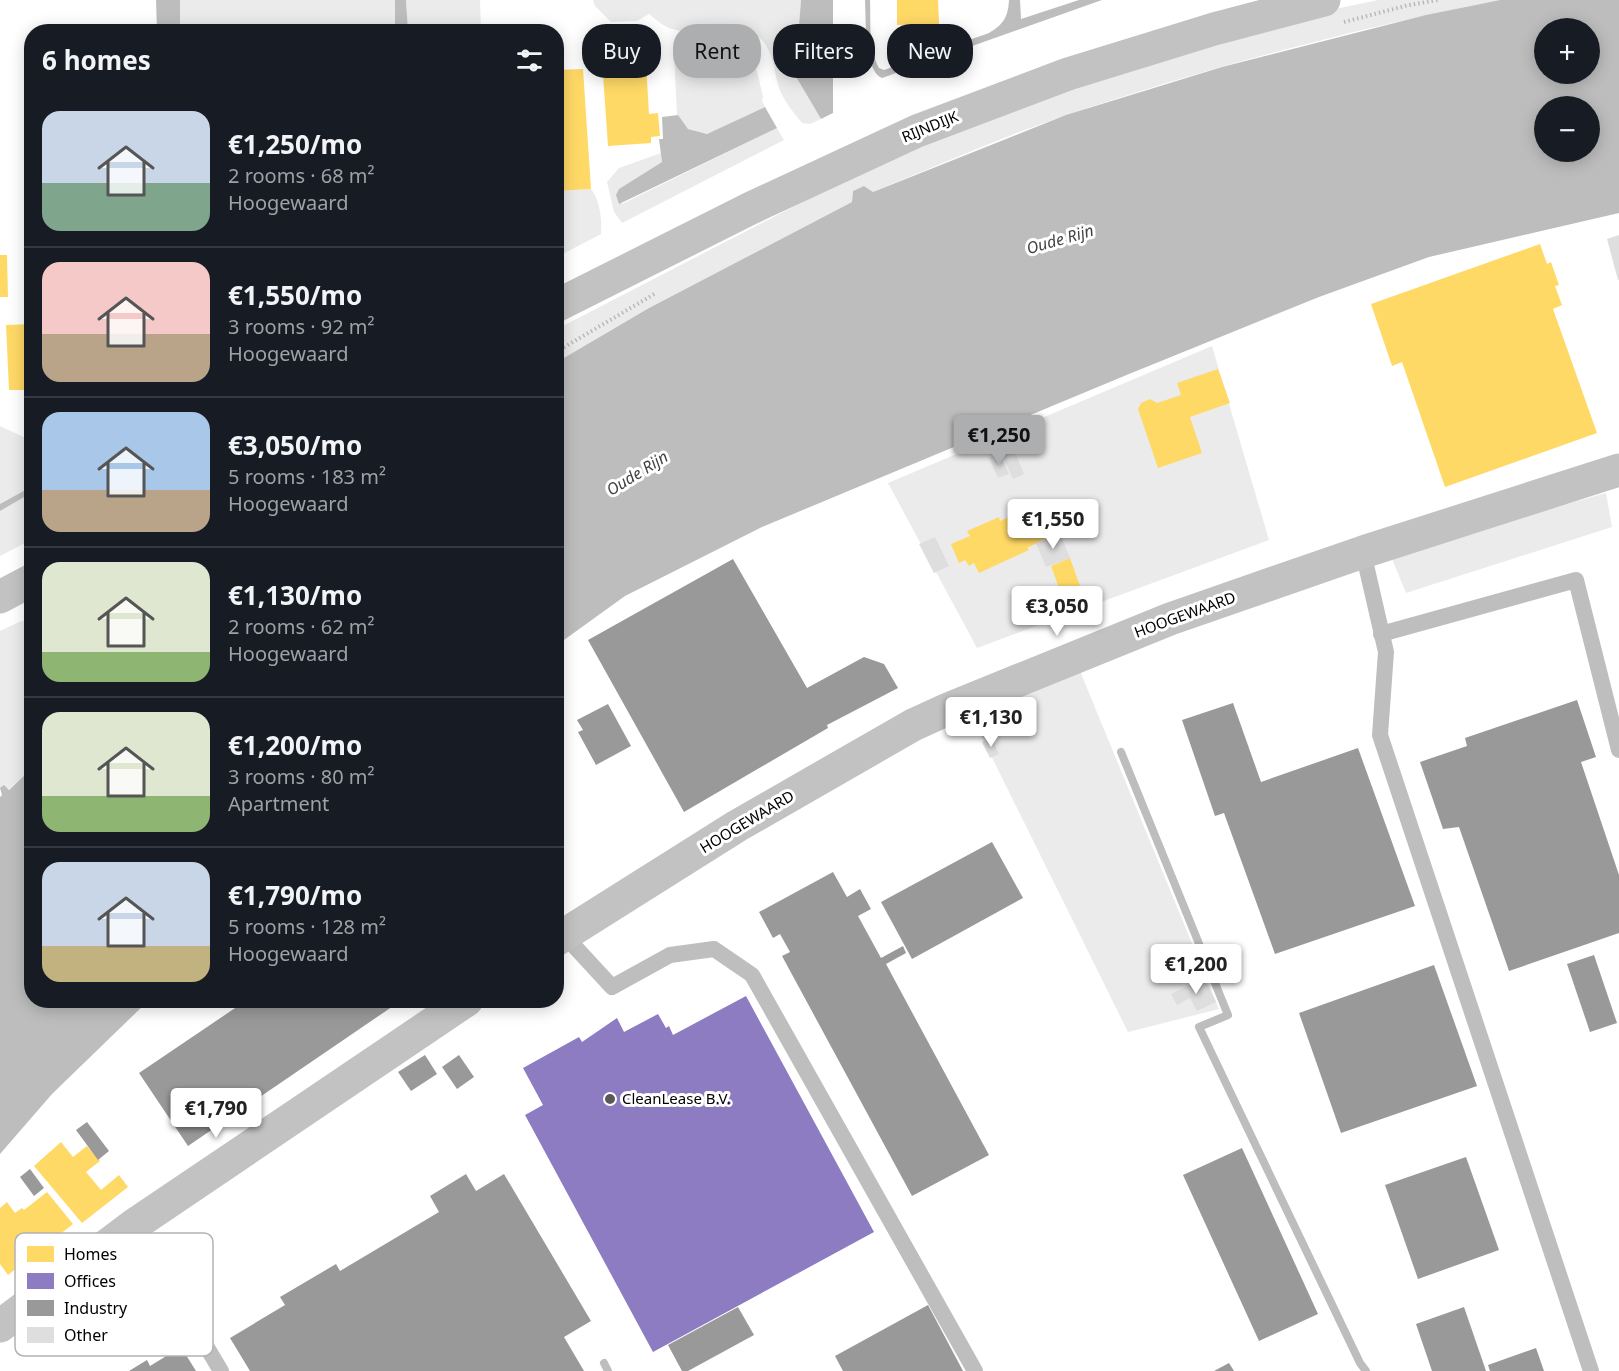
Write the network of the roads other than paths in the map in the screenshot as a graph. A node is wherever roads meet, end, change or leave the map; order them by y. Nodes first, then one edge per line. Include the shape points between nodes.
1 (1332, 12) edge
2 (564, 302) edge
3 (1619, 470) edge
4 (1363, 552) junction
5 (24, 584) edge
6 (0, 597) edge
7 (1381, 634) junction
8 (1619, 750) edge
9 (564, 934) edge
10 (564, 941) edge
11 (454, 1008) edge
12 (134, 1225) junction
13 (123, 1233) edge
14 (139, 1233) edge
15 (15, 1315) edge
16 (0, 1326) edge
17 (212, 1356) edge
18 (221, 1371) edge
19 (975, 1371) edge
20 (1591, 1371) edge

1 - 2 street, RIJNDIJK via 1214,29 1068,74 917,131 751,208
3 - 4 street, HOOGEWAARD
4 - 7 lane
4 - 9 street, HOOGEWAARD via 1170,620 913,725 737,826
5 - 6 street
7 - 8 lane via 1576,580
7 - 20 lane via 1386,652 1380,735
10 - 19 lane via 612,987 670,955 714,949 753,975
11 - 12 street
12 - 13 street
12 - 14 lane
15 - 16 street
17 - 18 lane

